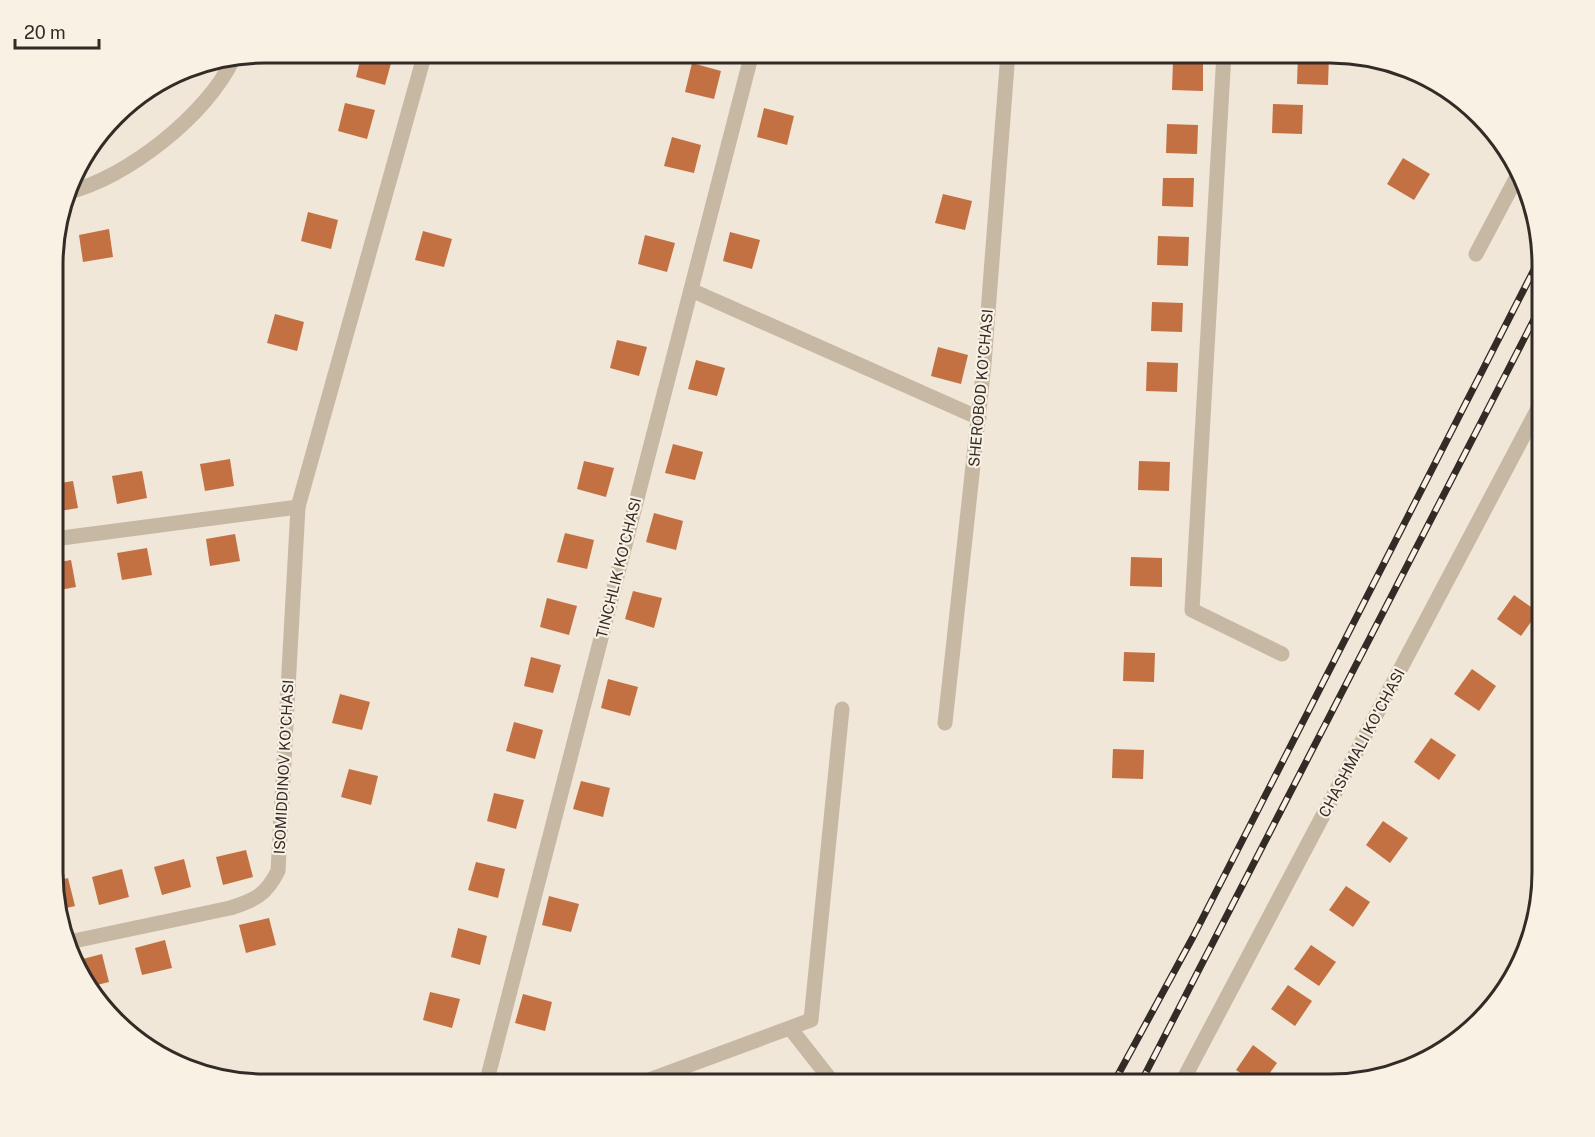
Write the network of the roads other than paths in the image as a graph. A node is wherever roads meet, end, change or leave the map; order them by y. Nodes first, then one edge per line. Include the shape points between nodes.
1 (422, 63) edge
2 (749, 63) edge
3 (1007, 63) edge
4 (1223, 63) edge
5 (230, 66) edge
6 (1514, 183) edge
7 (78, 188) edge
8 (1476, 254) dead end
9 (691, 290) junction
10 (978, 418) junction
11 (1532, 420) edge
12 (298, 507) junction
13 (63, 538) edge
14 (1282, 654) dead end
15 (842, 709) dead end
16 (945, 723) dead end
17 (75, 941) edge
18 (790, 1028) junction
19 (489, 1074) edge
20 (665, 1074) edge
21 (826, 1074) edge
22 (1186, 1074) edge

1 - 12 street, ISOMIDDINOV KO'CHASI
2 - 9 street, TINCHLIK KO'CHASI
3 - 10 street, SHEROBOD KO'CHASI
4 - 14 street via 1192,610
5 - 7 street via 194,114 158,147
6 - 8 street
9 - 10 street
9 - 19 street, TINCHLIK KO'CHASI
10 - 16 street, SHEROBOD KO'CHASI
11 - 22 street, CHASHMALI KO'CHASI
12 - 13 street
12 - 17 street, ISOMIDDINOV KO'CHASI via 278,871 270,888 252,901 230,908
15 - 18 street via 811,1020
18 - 20 street
18 - 21 street

